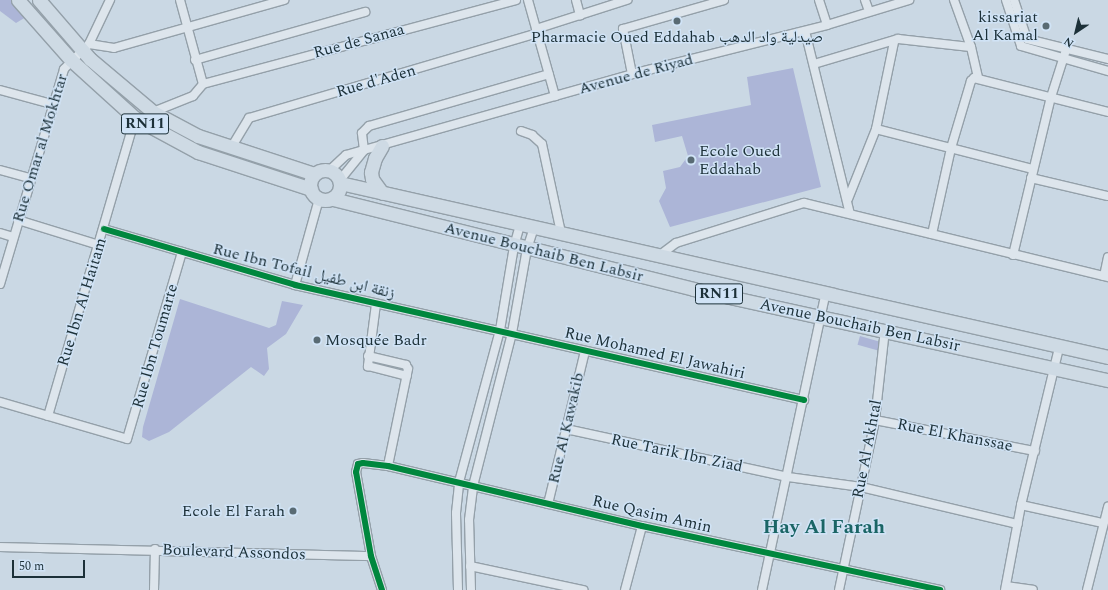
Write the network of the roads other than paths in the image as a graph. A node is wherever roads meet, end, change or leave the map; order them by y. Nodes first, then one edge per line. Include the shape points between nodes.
1 (18, 0) edge
2 (39, 0) edge
3 (110, 0) edge
4 (180, 0) edge
5 (284, 0) edge
6 (516, 0) edge
7 (528, 0) edge
8 (576, 0) edge
9 (625, 0) edge
10 (724, 0) edge
11 (819, 0) edge
12 (866, 0) edge
13 (908, 0) edge
14 (954, 0) edge
15 (1006, 0) edge
16 (1014, 0) edge
17 (868, 11) junction
18 (365, 12) dead end
19 (580, 15) junction
20 (826, 25) junction
21 (187, 28) junction
22 (537, 31) junction
23 (805, 31) junction
24 (894, 42) junction
25 (86, 47) junction
26 (971, 47) junction
27 (1066, 50) junction
28 (1108, 59) edge
29 (71, 60) junction
30 (195, 60) junction
31 (1063, 60) junction
32 (814, 64) junction
33 (1108, 71) edge
34 (549, 74) junction
35 (632, 74) junction
36 (978, 78) junction
37 (203, 84) junction
38 (0, 90) edge
39 (555, 96) junction
40 (1051, 97) junction
41 (52, 104) junction
42 (153, 112) junction
43 (1108, 112) edge
44 (135, 118) junction
45 (876, 129) junction
46 (521, 131) dead end
47 (382, 146) junction
48 (231, 148) junction
49 (951, 148) junction
50 (364, 150) junction
51 (1033, 169) junction
52 (0, 170) edge
53 (330, 170) junction
54 (314, 174) junction
55 (29, 178) junction
56 (1031, 178) junction
57 (340, 181) junction
58 (382, 193) junction
59 (315, 194) junction
60 (1108, 196) edge
61 (333, 199) junction
62 (848, 199) junction
63 (850, 214) junction
64 (18, 220) junction
65 (520, 225) junction
66 (534, 228) junction
67 (104, 229) junction
68 (0, 233) edge
69 (561, 233) junction
70 (932, 234) junction
71 (13, 237) junction
72 (99, 244) junction
73 (514, 246) junction
74 (527, 249) junction
75 (182, 252) junction
76 (1013, 255) junction
77 (660, 256) junction
78 (1108, 258) edge
79 (1106, 276) edge
80 (0, 282) edge
81 (295, 285) junction
82 (826, 292) junction
83 (376, 304) junction
84 (820, 316) junction
85 (500, 330) junction
86 (885, 330) junction
87 (512, 333) junction
88 (1059, 348) junction
89 (585, 351) junction
90 (1108, 357) edge
91 (1054, 368) junction
92 (1108, 380) edge
93 (804, 400) junction
94 (0, 402) edge
95 (48, 416) junction
96 (875, 420) junction
97 (566, 429) junction
98 (1035, 451) junction
99 (388, 466) junction
100 (788, 477) junction
101 (459, 482) junction
102 (473, 486) junction
103 (861, 488) junction
104 (548, 504) junction
105 (1021, 505) junction
106 (1108, 507) edge
107 (1103, 523) junction
108 (1018, 524) junction
109 (642, 526) junction
110 (0, 547) edge
111 (155, 550) junction
112 (770, 554) junction
113 (371, 556) junction
114 (470, 566) junction
115 (843, 569) junction
116 (1006, 588) edge
117 (154, 590) edge
118 (382, 590) edge
119 (458, 590) edge
120 (470, 590) edge
121 (583, 590) edge
122 (625, 590) edge
123 (762, 590) edge
124 (839, 590) edge
125 (940, 590) edge
126 (1033, 590) edge
127 (1087, 590) edge

1 - 29 main road, RN11
2 - 25 main road, RN11
3 - 25 street
4 - 21 street
5 - 21 street
6 - 37 street, Rue de Sanaa
7 - 22 street
8 - 19 street
9 - 19 street, Rue d'Aden
10 - 35 street via 622,29
11 - 20 street
12 - 17 street
13 - 17 street, Avenue de Riyad
14 - 26 street
15 - 31 street via 1021,46
16 - 27 street via 1027,39
17 - 20 street, Avenue de Riyad
18 - 30 street
19 - 22 street, Rue d'Aden
20 - 23 street, Avenue de Riyad
21 - 25 street via 114,48
21 - 30 street
22 - 34 street
22 - 48 street, Rue d'Aden via 249,118
23 - 32 street
23 - 35 street, Avenue de Riyad
24 - 26 street via 902,39
24 - 32 street
24 - 45 street
25 - 29 street, Rue Omar al Mokhtar
25 - 42 main road, RN11 via 128,93
26 - 36 street
27 - 28 street
27 - 31 street
29 - 41 street, Rue Omar al Mokhtar via 64,69
29 - 44 main road, RN11
30 - 37 street
31 - 33 street
31 - 40 street
32 - 62 street
34 - 39 street
34 - 50 street via 369,126 362,133
35 - 39 street, Avenue de Riyad
36 - 40 street
36 - 49 street via 970,81
37 - 42 street via 192,96
38 - 41 street
39 - 47 street, Avenue de Riyad
40 - 43 street
40 - 51 street
41 - 55 street, Rue Omar al Mokhtar
42 - 48 main road, RN11 via 181,128
44 - 59 main road, RN11 via 198,152
44 - 67 street, Rue Ibn Al Haitam
45 - 49 street
45 - 62 street
46 - 69 street via 542,144
47 - 50 street, Avenue de Riyad
47 - 58 main road via 371,172 372,179
48 - 54 main road, RN11
49 - 51 street
49 - 70 street
50 - 53 street, Avenue de Riyad via 346,155
50 - 57 street
51 - 56 street
52 - 55 street
53 - 54 main road via 321,170
53 - 57 main road
54 - 59 main road
55 - 64 street, Rue Omar al Mokhtar
56 - 60 street
56 - 76 street
57 - 58 main road, Avenue Bouchaib Ben Labsir / RN11
57 - 61 main road via 339,191
58 - 65 main road, Avenue Bouchaib Ben Labsir / RN11
59 - 61 main road, RN11
59 - 81 street
61 - 73 main road, Avenue Bouchaib Ben Labsir / RN11
62 - 63 street
63 - 70 street
63 - 77 street via 799,203 676,243
64 - 71 street, Rue Omar al Mokhtar
64 - 72 street
65 - 66 main road, Avenue Bouchaib Ben Labsir / RN11
65 - 73 street
66 - 69 main road, Avenue Bouchaib Ben Labsir / RN11
66 - 74 street
67 - 72 street, Rue Ibn Al Haitam
67 - 75 street, Rue Ibn Tofail زنقة ابن طفيل
68 - 71 street
69 - 77 main road, Avenue Bouchaib Ben Labsir / RN11
70 - 76 street
71 - 80 street, Rue Omar al Mokhtar
72 - 95 street, Rue Ibn Al Haitam
73 - 74 main road, Avenue Bouchaib Ben Labsir / RN11
73 - 85 street
74 - 84 main road, Avenue Bouchaib Ben Labsir / RN11
74 - 87 street
75 - 81 street, Rue Ibn Tofail زنقة ابن طفيل
75 - 95 street, Rue Ibn Toumarte via 127,438
76 - 79 street
77 - 82 main road, Avenue Bouchaib Ben Labsir / RN11
78 - 79 street
81 - 83 street, Rue Ibn Tofail زنقة ابن طفيل
82 - 84 street
82 - 88 main road, Avenue Bouchaib Ben Labsir / RN11
83 - 85 street, Rue Ibn Tofail زنقة ابن طفيل
83 - 99 street via 368,356 406,365 407,376
84 - 86 main road, Avenue Bouchaib Ben Labsir / RN11
84 - 93 street
85 - 87 street, Rue Mohamed El Jawahiri
85 - 101 street
86 - 91 main road, Avenue Bouchaib Ben Labsir / RN11
86 - 96 street, Rue Al Akhtal
87 - 89 street, Rue Mohamed El Jawahiri
87 - 102 street
88 - 90 main road, Avenue Bouchaib Ben Labsir / RN11
88 - 91 street
89 - 93 street, Rue Mohamed El Jawahiri
89 - 97 street, Rue Al Kawakib
91 - 92 main road, Avenue Bouchaib Ben Labsir / RN11
91 - 98 street
93 - 100 street
94 - 95 street
96 - 98 street, Rue El Khanssae
96 - 103 street, Rue Al Akhtal
97 - 100 street, Rue Tarik Ibn Ziad
97 - 104 street, Rue Al Kawakib
98 - 105 street
99 - 101 street, Rue Qasim Amin
99 - 113 street, Rue Qasim Amin via 358,464 356,472
100 - 103 street, Rue Tarik Ibn Ziad
100 - 112 street
101 - 102 street, Rue Qasim Amin
101 - 119 street via 456,513
102 - 104 street, Rue Qasim Amin
102 - 114 street via 469,520
103 - 108 street, Rue Tarik Ibn Ziad
103 - 115 street, Rue Al Akhtal
104 - 109 street, Rue Qasim Amin
105 - 107 street
105 - 108 street
106 - 107 street
107 - 127 street
108 - 116 street
109 - 112 street, Rue Qasim Amin
109 - 122 street
110 - 111 street, Boulevard Assondos
111 - 113 street, Boulevard Assondos
111 - 117 street
112 - 115 street, Rue Qasim Amin
112 - 123 street
113 - 118 street
114 - 120 street
114 - 121 street
115 - 124 street, Rue Al Akhtal
115 - 125 street, Rue Qasim Amin
116 - 126 street

